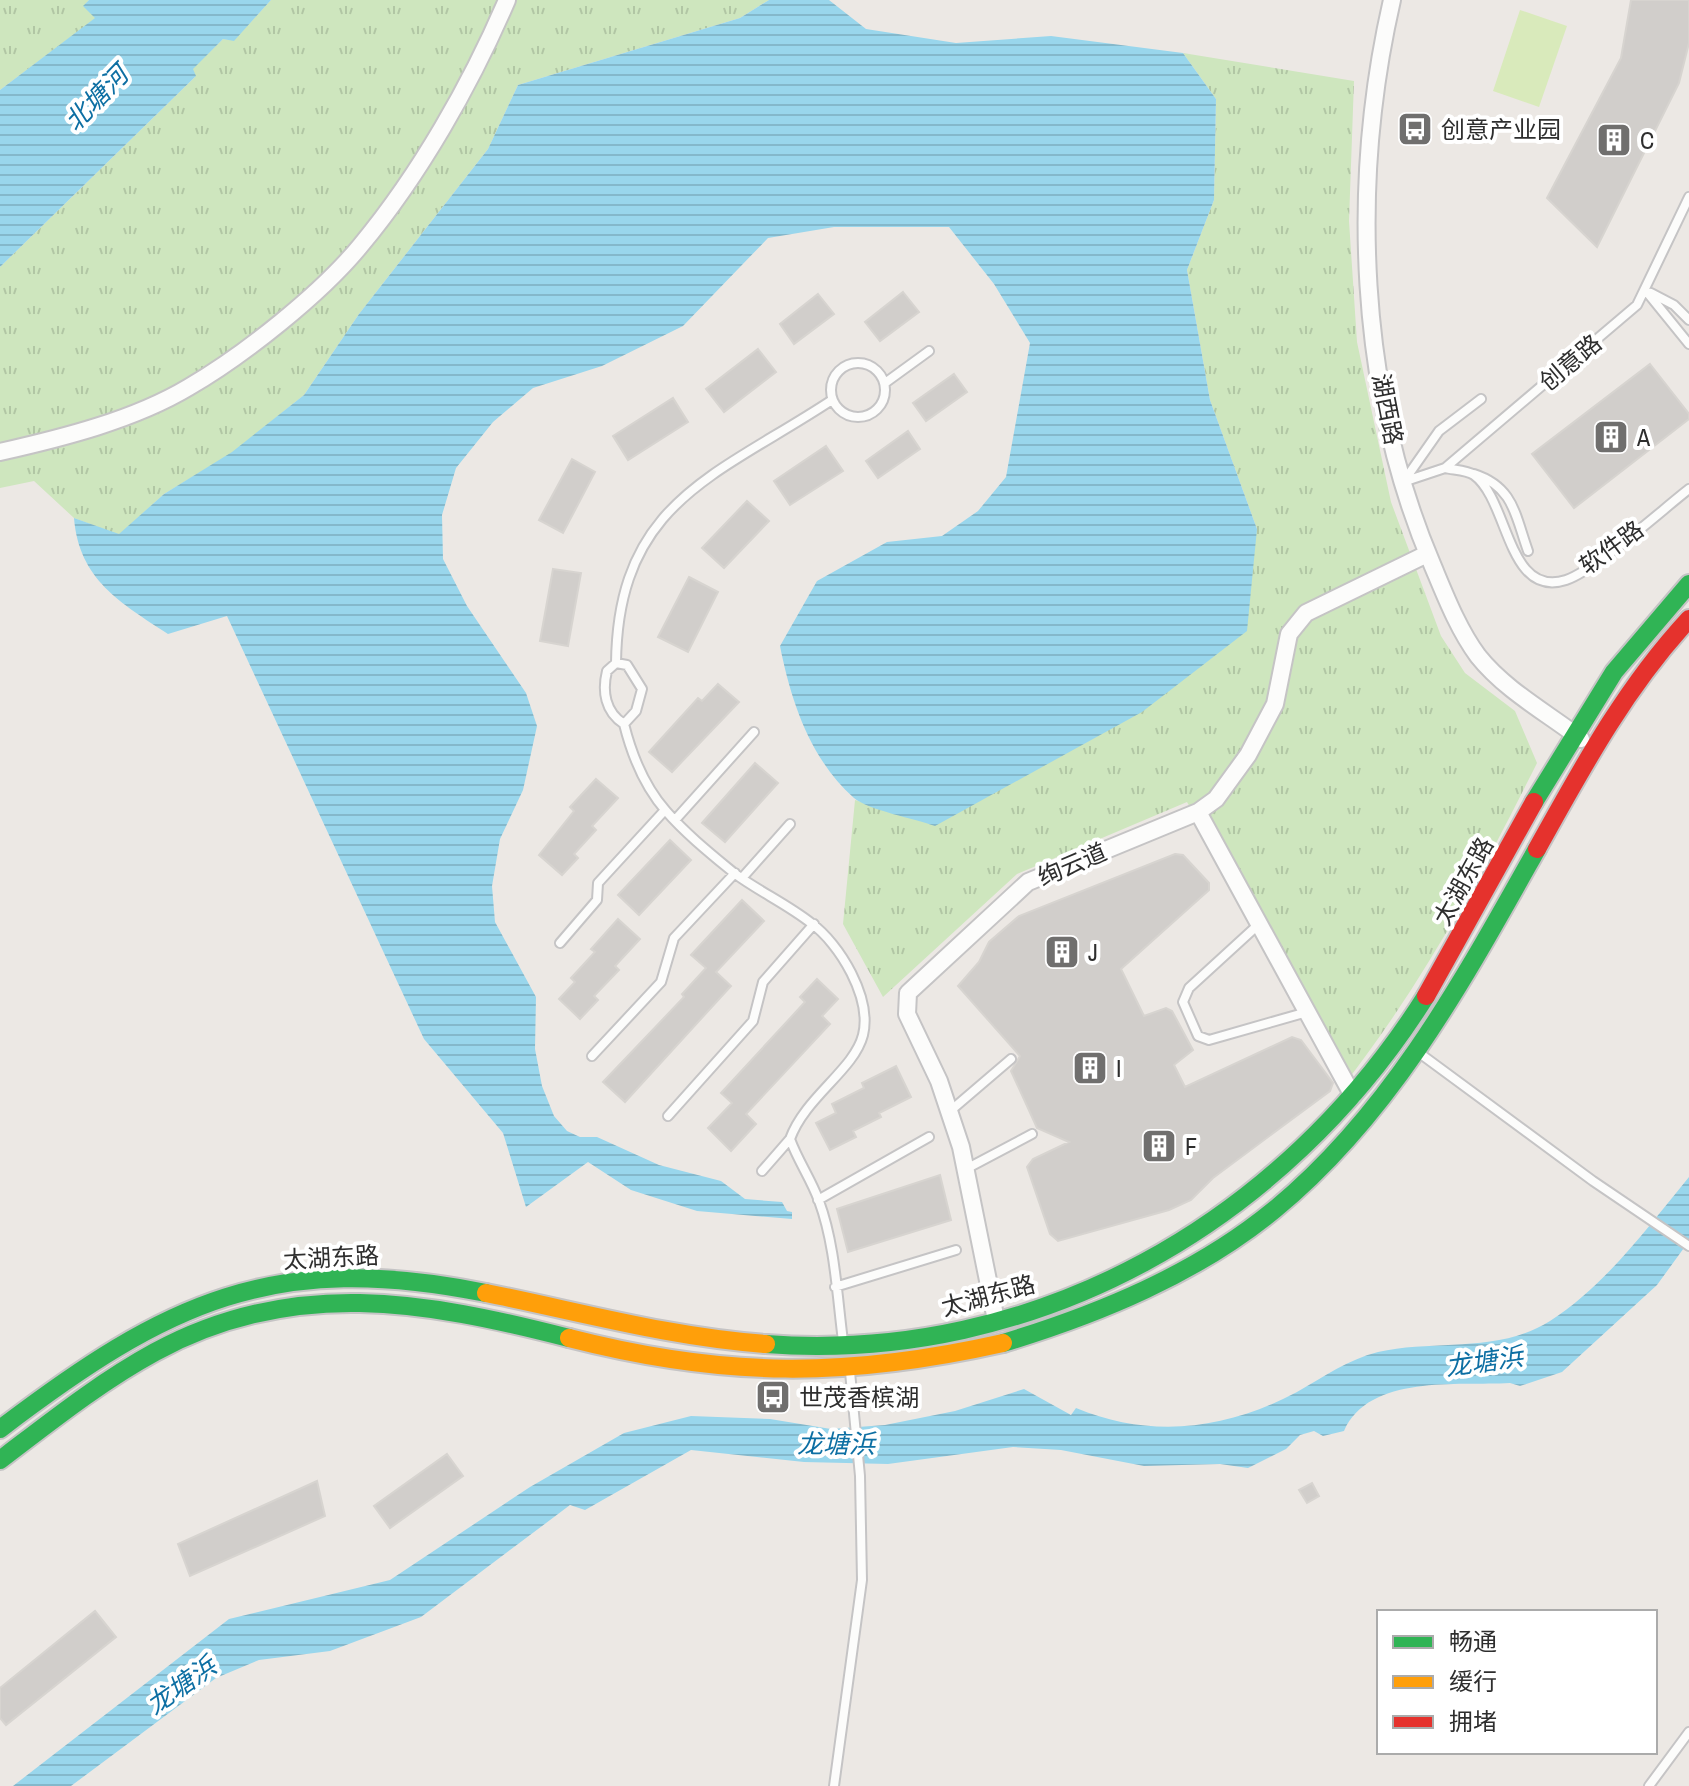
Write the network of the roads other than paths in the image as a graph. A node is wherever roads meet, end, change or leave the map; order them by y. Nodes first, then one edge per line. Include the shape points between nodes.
1 (507, 0) edge
2 (1392, 0) edge
3 (1689, 197) edge
4 (1646, 291) junction
5 (1689, 320) edge
6 (1689, 344) edge
7 (929, 351) dead end
8 (885, 383) junction
9 (1481, 399) dead end
10 (832, 400) junction
11 (0, 452) edge
12 (1445, 468) junction
13 (1473, 474) junction
14 (1403, 482) junction
15 (1689, 489) edge
16 (1528, 551) dead end
17 (1427, 554) junction
18 (1689, 584) edge
19 (1689, 619) edge
20 (616, 663) junction
21 (624, 724) junction
22 (754, 732) dead end
23 (1574, 733) junction
24 (1593, 747) junction
25 (665, 810) junction
26 (1198, 812) junction
27 (675, 820) junction
28 (790, 824) dead end
29 (738, 876) junction
30 (814, 924) junction
31 (1259, 924) junction
32 (560, 943) dead end
33 (1307, 1012) junction
34 (1418, 1052) junction
35 (592, 1056) dead end
36 (1011, 1059) dead end
37 (1353, 1096) junction
38 (949, 1112) junction
39 (668, 1116) dead end
40 (1032, 1134) dead end
41 (929, 1137) dead end
42 (790, 1139) junction
43 (965, 1169) junction
44 (762, 1171) dead end
45 (818, 1200) junction
46 (1689, 1246) edge
47 (956, 1250) dead end
48 (835, 1287) junction
49 (996, 1320) junction
50 (844, 1346) junction
51 (849, 1371) junction
52 (0, 1429) edge
53 (0, 1460) edge
54 (1689, 1732) edge
55 (834, 1786) edge
56 (1649, 1786) edge

1 - 11 street via 436,137 361,246 274,328 187,388 76,435
2 - 14 street, 湖西路 via 1368,141 1367,270 1382,396
3 - 4 lane, 创意路
4 - 5 lane via 1674,305
4 - 6 lane
4 - 12 lane, 创意路 via 1637,305
7 - 8 lane
8 - 10 lane via 882,403 866,416 846,415
8 - 10 lane via 873,367 851,363 833,378
9 - 14 lane via 1439,431
10 - 20 lane via 710,475 675,503 630,577 616,634
12 - 13 lane
12 - 14 lane, 创意路
13 - 15 lane, 软件路 via 1494,497 1519,564 1538,580 1565,580
13 - 16 lane via 1508,494
14 - 17 street, 湖西路
17 - 23 street, 湖西路 via 1478,656 1511,688
17 - 26 street, 绚云道 via 1306,613 1289,634 1275,704 1255,742 1216,799
18 - 23 main road, 太湖东路 via 1656,616
19 - 24 main road, 太湖东路
20 - 21 lane via 604,684 614,718
20 - 21 lane via 627,665 642,689 636,711
21 - 25 lane via 631,753
22 - 27 lane
23 - 24 street, 湖西路
23 - 37 main road, 太湖东路 via 1441,971
24 - 34 main road, 太湖东路
25 - 27 lane
25 - 32 lane via 598,883 597,900
26 - 31 street
26 - 38 street, 绚云道 via 1028,882 908,993 907,1014
27 - 29 lane
28 - 29 lane
29 - 30 lane
29 - 35 lane via 674,938 661,982
30 - 39 lane via 763,982 753,1021
30 - 42 lane via 855,981 865,1024 856,1051 806,1106
31 - 33 street
31 - 33 lane via 1189,988 1183,1002 1198,1036 1209,1040
33 - 37 street
34 - 46 lane
34 - 51 main road, 太湖东路 via 1327,1160 1277,1207 1219,1250 1102,1310 1022,1339 931,1360
36 - 38 lane
37 - 49 main road, 太湖东路 via 1261,1186 1202,1231 1094,1287
38 - 43 street, 绚云道
40 - 43 lane
41 - 45 lane
42 - 44 lane
42 - 45 lane
43 - 49 street, 绚云道
45 - 48 lane
47 - 48 lane
48 - 50 lane
49 - 50 main road, 太湖东路
50 - 51 main road
50 - 52 main road, 太湖东路 via 685,1337 443,1282 359,1275 308,1279 259,1287 179,1311 92,1359
51 - 53 main road, 太湖东路 via 683,1363 439,1305 371,1299 313,1303 225,1320 147,1354
51 - 55 lane via 860,1476 862,1580
54 - 56 lane

